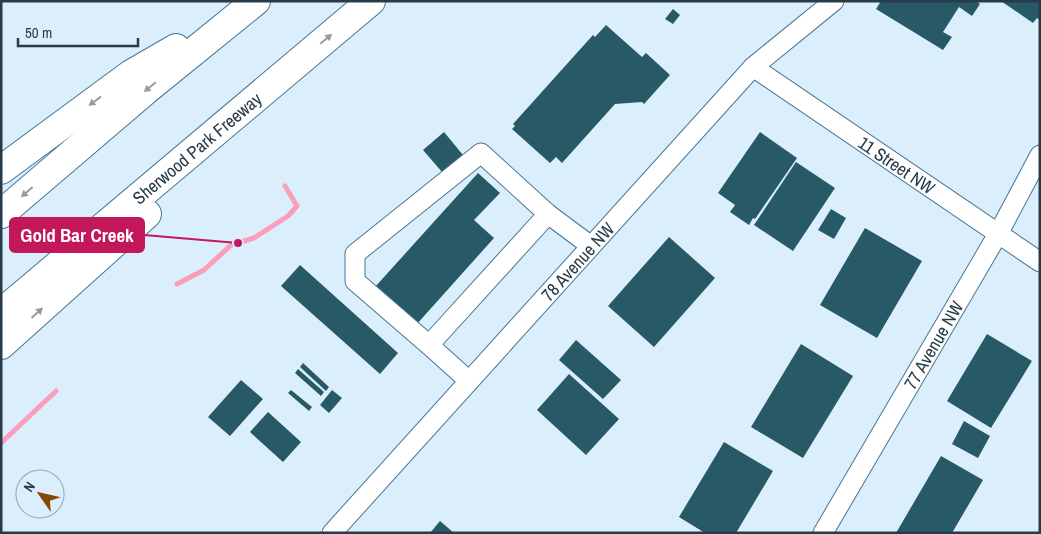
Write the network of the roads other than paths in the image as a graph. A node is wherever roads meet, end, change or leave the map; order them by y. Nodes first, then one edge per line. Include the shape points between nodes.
1 (256, 1) edge
2 (371, 1) edge
3 (834, 1) edge
4 (753, 67) junction
5 (289, 70) junction
6 (1040, 155) edge
7 (1, 170) edge
8 (1, 214) edge
9 (548, 214) junction
10 (998, 234) junction
11 (592, 246) junction
12 (1040, 262) edge
13 (1, 313) edge
14 (1, 345) edge
15 (429, 345) junction
16 (469, 381) junction
17 (332, 533) edge
18 (823, 533) edge

1 -> 7 highway via 131,74
1 -> 8 highway
5 -> 2 highway, Sherwood Park Freeway
3 - 4 street, 78 Avenue NW
4 - 10 street, 11 Street NW
4 - 11 street, 78 Avenue NW
5 - 13 highway, Sherwood Park Freeway
14 -> 5 highway via 221,147
6 - 10 street, 77 Avenue NW
9 - 11 street
9 - 15 street
9 - 15 street via 482,153 355,254 355,281
10 - 12 street, 11 Street NW
10 - 18 street, 77 Avenue NW
11 - 16 street, 78 Avenue NW
15 - 16 street
16 - 17 street, 78 Avenue NW

